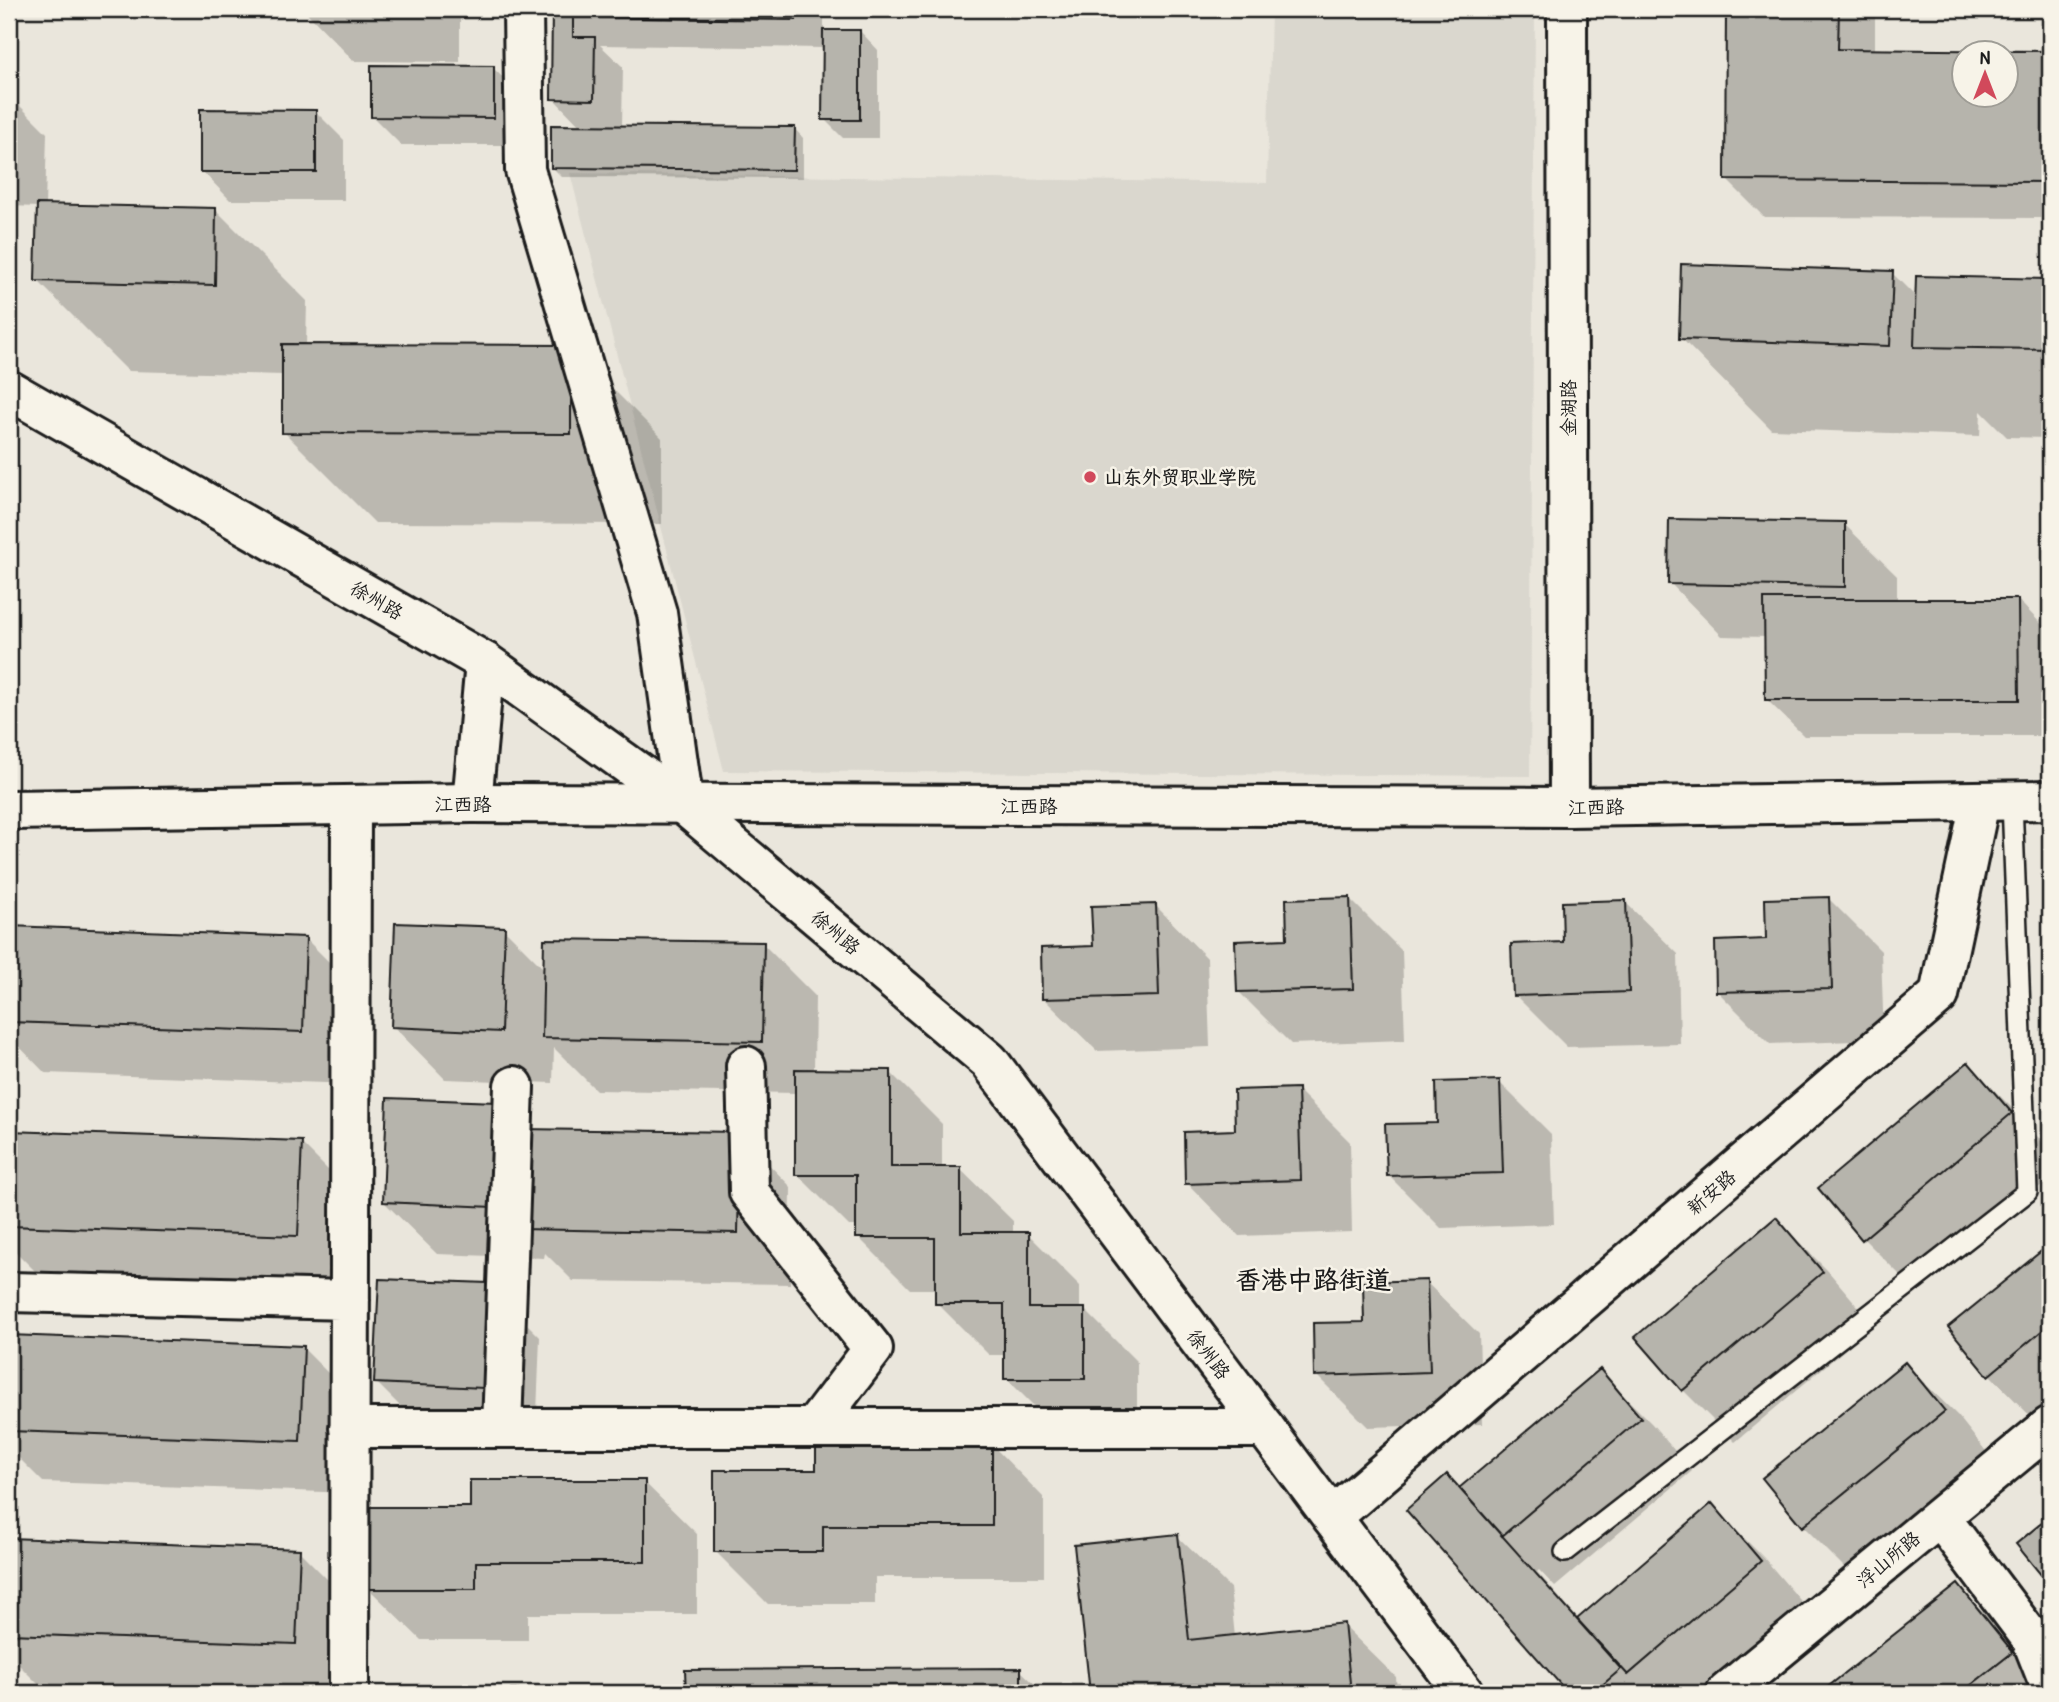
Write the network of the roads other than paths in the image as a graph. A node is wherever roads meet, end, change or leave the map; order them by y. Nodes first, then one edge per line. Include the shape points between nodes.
1 (523, 9) edge
2 (1567, 9) edge
3 (9, 390) edge
4 (485, 662) junction
5 (2050, 800) edge
6 (1996, 801) junction
7 (472, 803) junction
8 (351, 805) junction
9 (684, 805) junction
10 (1569, 807) junction
11 (9, 810) edge
12 (746, 1066) dead end
13 (514, 1086) dead end
14 (9, 1292) edge
15 (350, 1300) junction
16 (2050, 1426) edge
17 (349, 1428) junction
18 (502, 1428) junction
19 (813, 1428) junction
20 (1265, 1428) junction
21 (1332, 1517) junction
22 (1940, 1517) junction
23 (1565, 1552) dead end
24 (2041, 1633) edge
25 (2050, 1686) edge
26 (349, 1693) edge
27 (1464, 1693) edge
28 (1726, 1693) edge

1 - 9 street via 525,170 657,612
2 - 10 street, 金湖路
3 - 4 street, 徐州路
4 - 7 street
4 - 9 street, 徐州路
5 - 6 street, 江西路
6 - 10 street, 江西路
6 - 21 street, 新安路 via 1939,995
6 - 23 lane via 2027,1192
7 - 8 street, 江西路
7 - 9 street, 江西路
8 - 11 street, 江西路
8 - 15 street
9 - 10 street, 江西路
9 - 20 street, 徐州路 via 989,1060
12 - 19 street via 749,1192 873,1349
13 - 18 street
14 - 15 street
15 - 17 street
16 - 22 street, 浮山所路
17 - 18 street
17 - 26 street
18 - 19 street
19 - 20 street
20 - 21 street, 徐州路
21 - 27 street, 徐州路
22 - 24 street
22 - 28 street, 浮山所路
24 - 25 street

